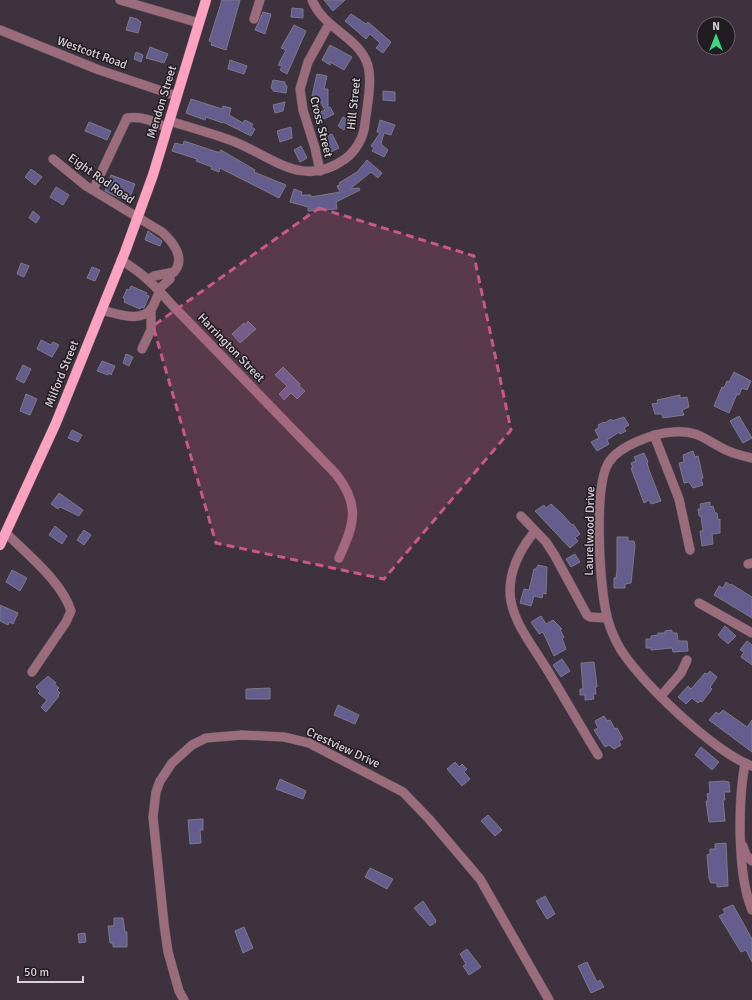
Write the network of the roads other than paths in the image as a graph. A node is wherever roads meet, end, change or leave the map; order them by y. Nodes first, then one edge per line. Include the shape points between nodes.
1 (120, 0) edge
2 (206, 0) edge
3 (260, 0) edge
4 (312, 0) edge
5 (254, 19) dead end
6 (199, 23) junction
7 (329, 24) junction
8 (0, 30) edge
9 (177, 96) junction
10 (168, 124) junction
11 (53, 159) dead end
12 (320, 171) junction
13 (93, 190) junction
14 (139, 214) junction
15 (121, 260) junction
16 (170, 274) junction
17 (149, 279) junction
18 (159, 290) junction
19 (151, 309) junction
20 (102, 310) junction
21 (142, 349) dead end
22 (654, 435) junction
23 (752, 458) edge
24 (521, 516) dead end
25 (535, 531) junction
26 (6, 533) junction
27 (0, 545) edge
28 (690, 550) dead end
29 (339, 558) dead end
30 (699, 603) dead end
31 (607, 618) junction
32 (752, 633) edge
33 (687, 660) dead end
34 (32, 672) dead end
35 (661, 696) junction
36 (598, 755) dead end
37 (748, 764) edge
38 (741, 843) junction
39 (752, 861) edge
40 (752, 910) edge
41 (184, 1000) edge
42 (549, 1000) edge

1 - 6 street
2 - 6 main road, Mendon Street
3 - 5 street
4 - 7 street, Hill Street via 321,17
6 - 9 main road, Mendon Street
7 - 12 street, Cross Street via 308,62 300,89 303,110
7 - 12 street, Hill Street via 365,57 369,85 365,126 357,146 339,163
8 - 9 street, Westcott Road via 99,70
9 - 10 main road, Mendon Street
10 - 12 street, Hill Street via 231,140 289,169
10 - 13 street, Hill Street via 148,118 127,118
10 - 14 main road, Mendon Street
11 - 13 street, Eight Rod Road
13 - 14 street, Eight Rod Road
14 - 15 main road, Milford Street
14 - 16 street, Eight Rod Road via 162,232 177,250 179,265
15 - 17 street, Harrington Street
15 - 20 main road, Milford Street
16 - 17 street
16 - 18 street via 170,278
17 - 18 street, Harrington Street
18 - 19 street
18 - 29 street, Harrington Street via 345,486 352,504 353,521
19 - 20 street via 142,316
19 - 21 street via 151,330
20 - 26 main road, Milford Street via 45,450
22 - 23 street, Laurelwood Drive via 689,432 702,435 727,450
22 - 28 street via 679,499
22 - 31 street, Laurelwood Drive via 615,455 608,463 604,474 600,513 600,574
24 - 25 street
25 - 31 street via 556,556 587,615
25 - 36 street via 525,543 515,563 510,592 512,605 523,630
26 - 27 main road, Milford Street
26 - 34 street via 67,597 71,611
30 - 32 street
31 - 35 street, Laurelwood Drive via 618,645 629,661
33 - 35 street via 681,673
35 - 37 street, Laurelwood Drive via 708,740
37 - 38 street via 742,786
38 - 39 street
38 - 40 street via 742,873
41 - 42 street, Crestview Drive via 168,952 164,924 153,817 156,792 172,762 192,745 206,738 242,735 284,737 309,743 403,792 430,819 480,879

